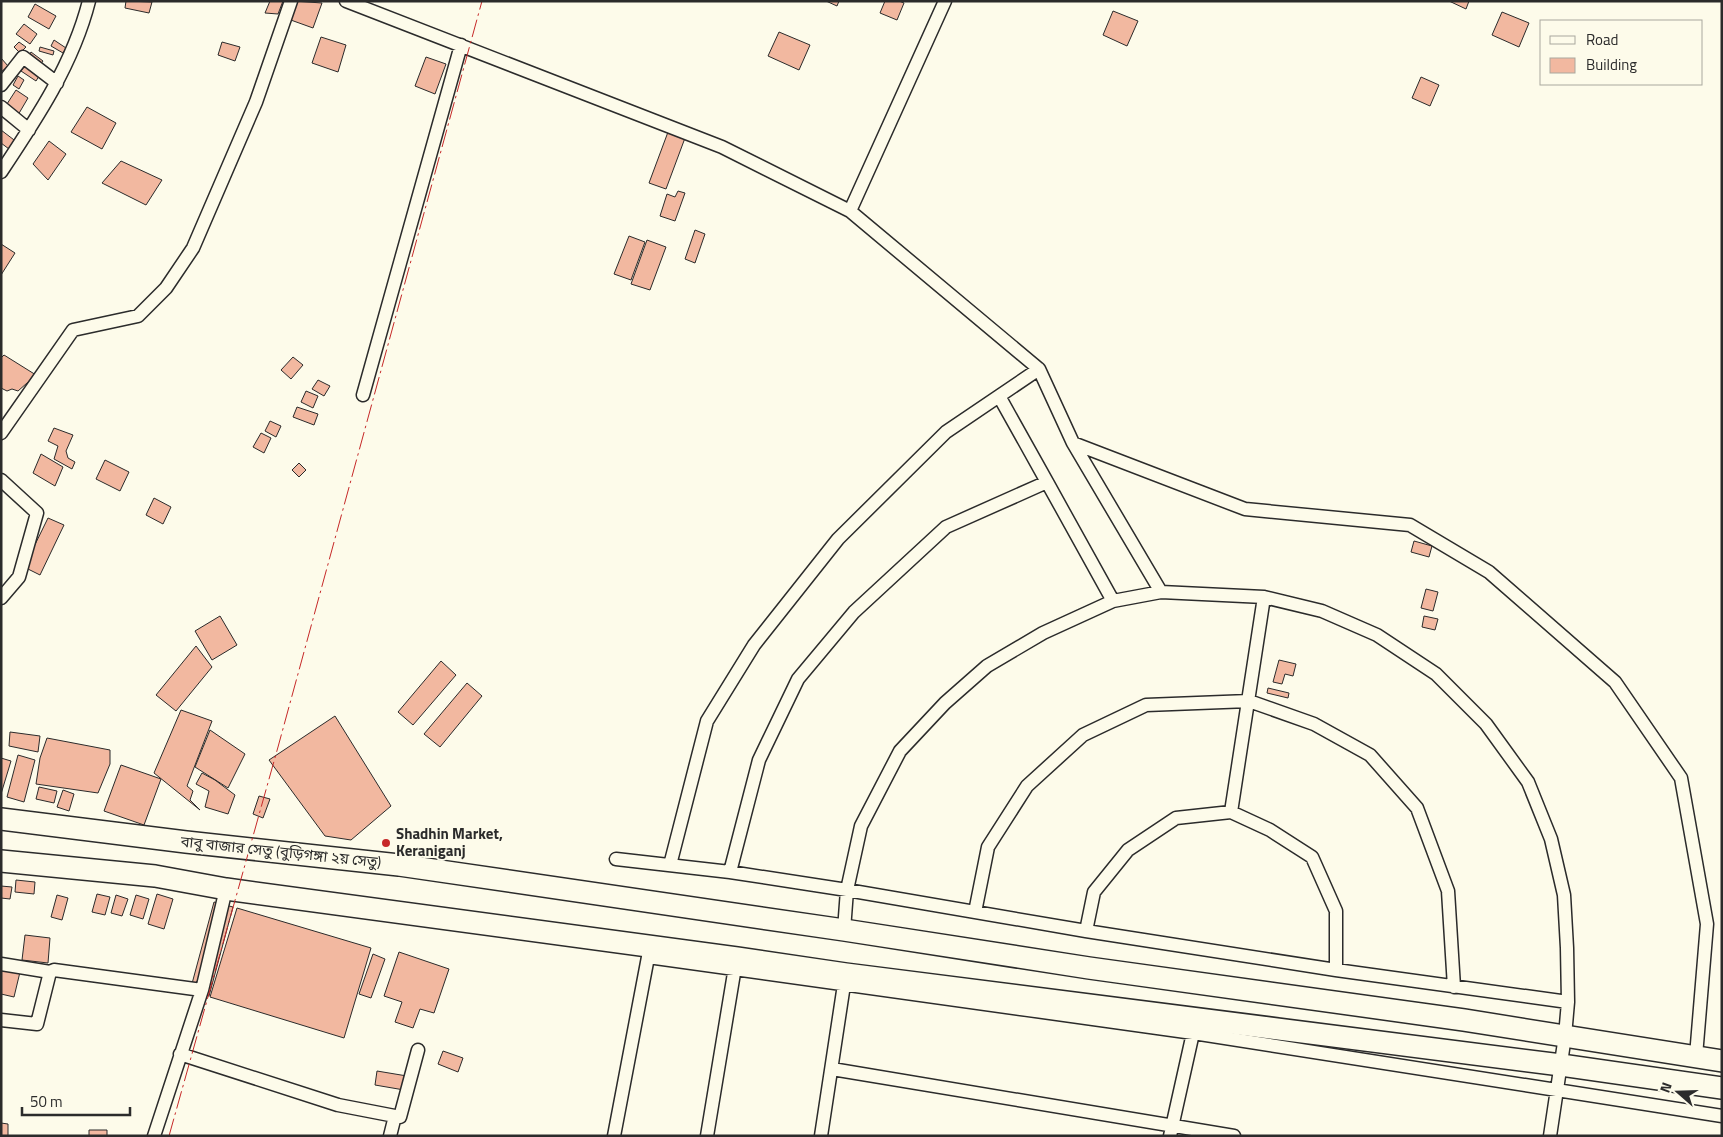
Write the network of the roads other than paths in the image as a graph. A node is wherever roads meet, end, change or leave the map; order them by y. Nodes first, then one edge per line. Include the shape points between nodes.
1 (90, 1) edge
2 (291, 1) edge
3 (346, 1) edge
4 (944, 1) edge
5 (461, 45) junction
6 (57, 83) junction
7 (1, 85) edge
8 (3, 111) edge
9 (29, 130) junction
10 (1, 172) edge
11 (850, 211) junction
12 (1039, 369) junction
13 (362, 395) dead end
14 (999, 396) junction
15 (1, 433) edge
16 (1073, 443) junction
17 (1, 480) edge
18 (1047, 482) junction
19 (1161, 592) junction
20 (1264, 597) junction
21 (1, 598) edge
22 (1113, 601) junction
23 (1249, 701) junction
24 (1231, 812) junction
25 (1, 819) edge
26 (616, 859) dead end
27 (1, 861) edge
28 (670, 865) junction
29 (730, 872) junction
30 (226, 889) junction
31 (848, 890) junction
32 (975, 912) junction
33 (844, 930) junction
34 (1086, 931) junction
35 (736, 963) junction
36 (1, 964) edge
37 (1336, 970) junction
38 (50, 972) junction
39 (845, 980) junction
40 (1454, 987) junction
41 (202, 990) junction
42 (1568, 1002) junction
43 (1, 1020) edge
44 (1193, 1033) junction
45 (1565, 1036) junction
46 (418, 1050) dead end
47 (180, 1054) junction
48 (1696, 1056) junction
49 (1722, 1060) edge
50 (1561, 1065) junction
51 (832, 1069) junction
52 (1722, 1088) edge
53 (1557, 1091) junction
54 (395, 1116) junction
55 (1722, 1116) edge
56 (1171, 1130) edge
57 (154, 1136) edge
58 (390, 1136) edge
59 (614, 1136) edge
60 (707, 1136) edge
61 (821, 1136) edge
62 (1234, 1136) edge
63 (1550, 1136) edge

1 - 6 street
2 - 15 street via 256,102 193,248 166,288 138,316 73,330
3 - 5 street
4 - 11 street
5 - 11 street via 722,147
5 - 13 street
6 - 7 street via 22,57
6 - 9 street
8 - 9 street
9 - 10 street
11 - 12 street
12 - 14 street
12 - 16 street
14 - 18 street
14 - 28 street via 946,432 838,539 754,645 707,721
16 - 19 street
16 - 48 street via 1245,509 1410,526 1489,572 1616,682 1681,778 1707,924
17 - 21 street via 37,513 19,577
18 - 22 street
18 - 29 street via 946,527 854,612 798,679 759,760
19 - 20 street
19 - 22 street
20 - 23 street
20 - 42 street via 1322,611 1377,635 1436,674 1486,724 1528,782 1550,838 1564,895
22 - 31 street via 1043,633 988,666 945,703 900,751 861,826
23 - 24 street
23 - 32 street via 1146,705 1083,735 1027,786 988,847
23 - 40 street via 1314,724 1370,755 1417,808 1448,891
24 - 34 street via 1176,818 1128,850 1094,892
24 - 37 street via 1270,830 1312,857 1336,911
25 - 33 highway, বাবু বাজার সেতু (বুড়িগঙ্গা ২য় সেতু) via 399,865
26 - 28 street
27 - 30 highway via 155,876
28 - 29 street
29 - 31 street
30 - 35 highway
30 - 41 street
31 - 32 street
31 - 33 street
32 - 34 street
33 - 45 highway, বাবু বাজার সেতু (বুড়িগঙ্গা ২য় সেতু)
34 - 37 street
35 - 39 highway
35 - 59 street via 648,958
35 - 60 street
36 - 38 street
37 - 40 street
38 - 41 street
38 - 43 street via 37,1024
39 - 44 street
39 - 50 highway
39 - 51 street
40 - 42 street
41 - 47 street
42 - 45 street
44 - 53 street
44 - 56 street
45 - 48 highway, বাবু বাজার সেতু (বুড়িগঙ্গা ২য় সেতু)
45 - 50 street
46 - 54 street via 400,1117
47 - 54 street via 338,1105
47 - 57 street
48 - 49 highway, বাবু বাজার সেতু (বুড়িগঙ্গা ২য় সেতু)
50 - 52 highway
50 - 53 street
51 - 56 street
51 - 61 street
53 - 55 street
53 - 63 street
54 - 58 street
56 - 62 street

